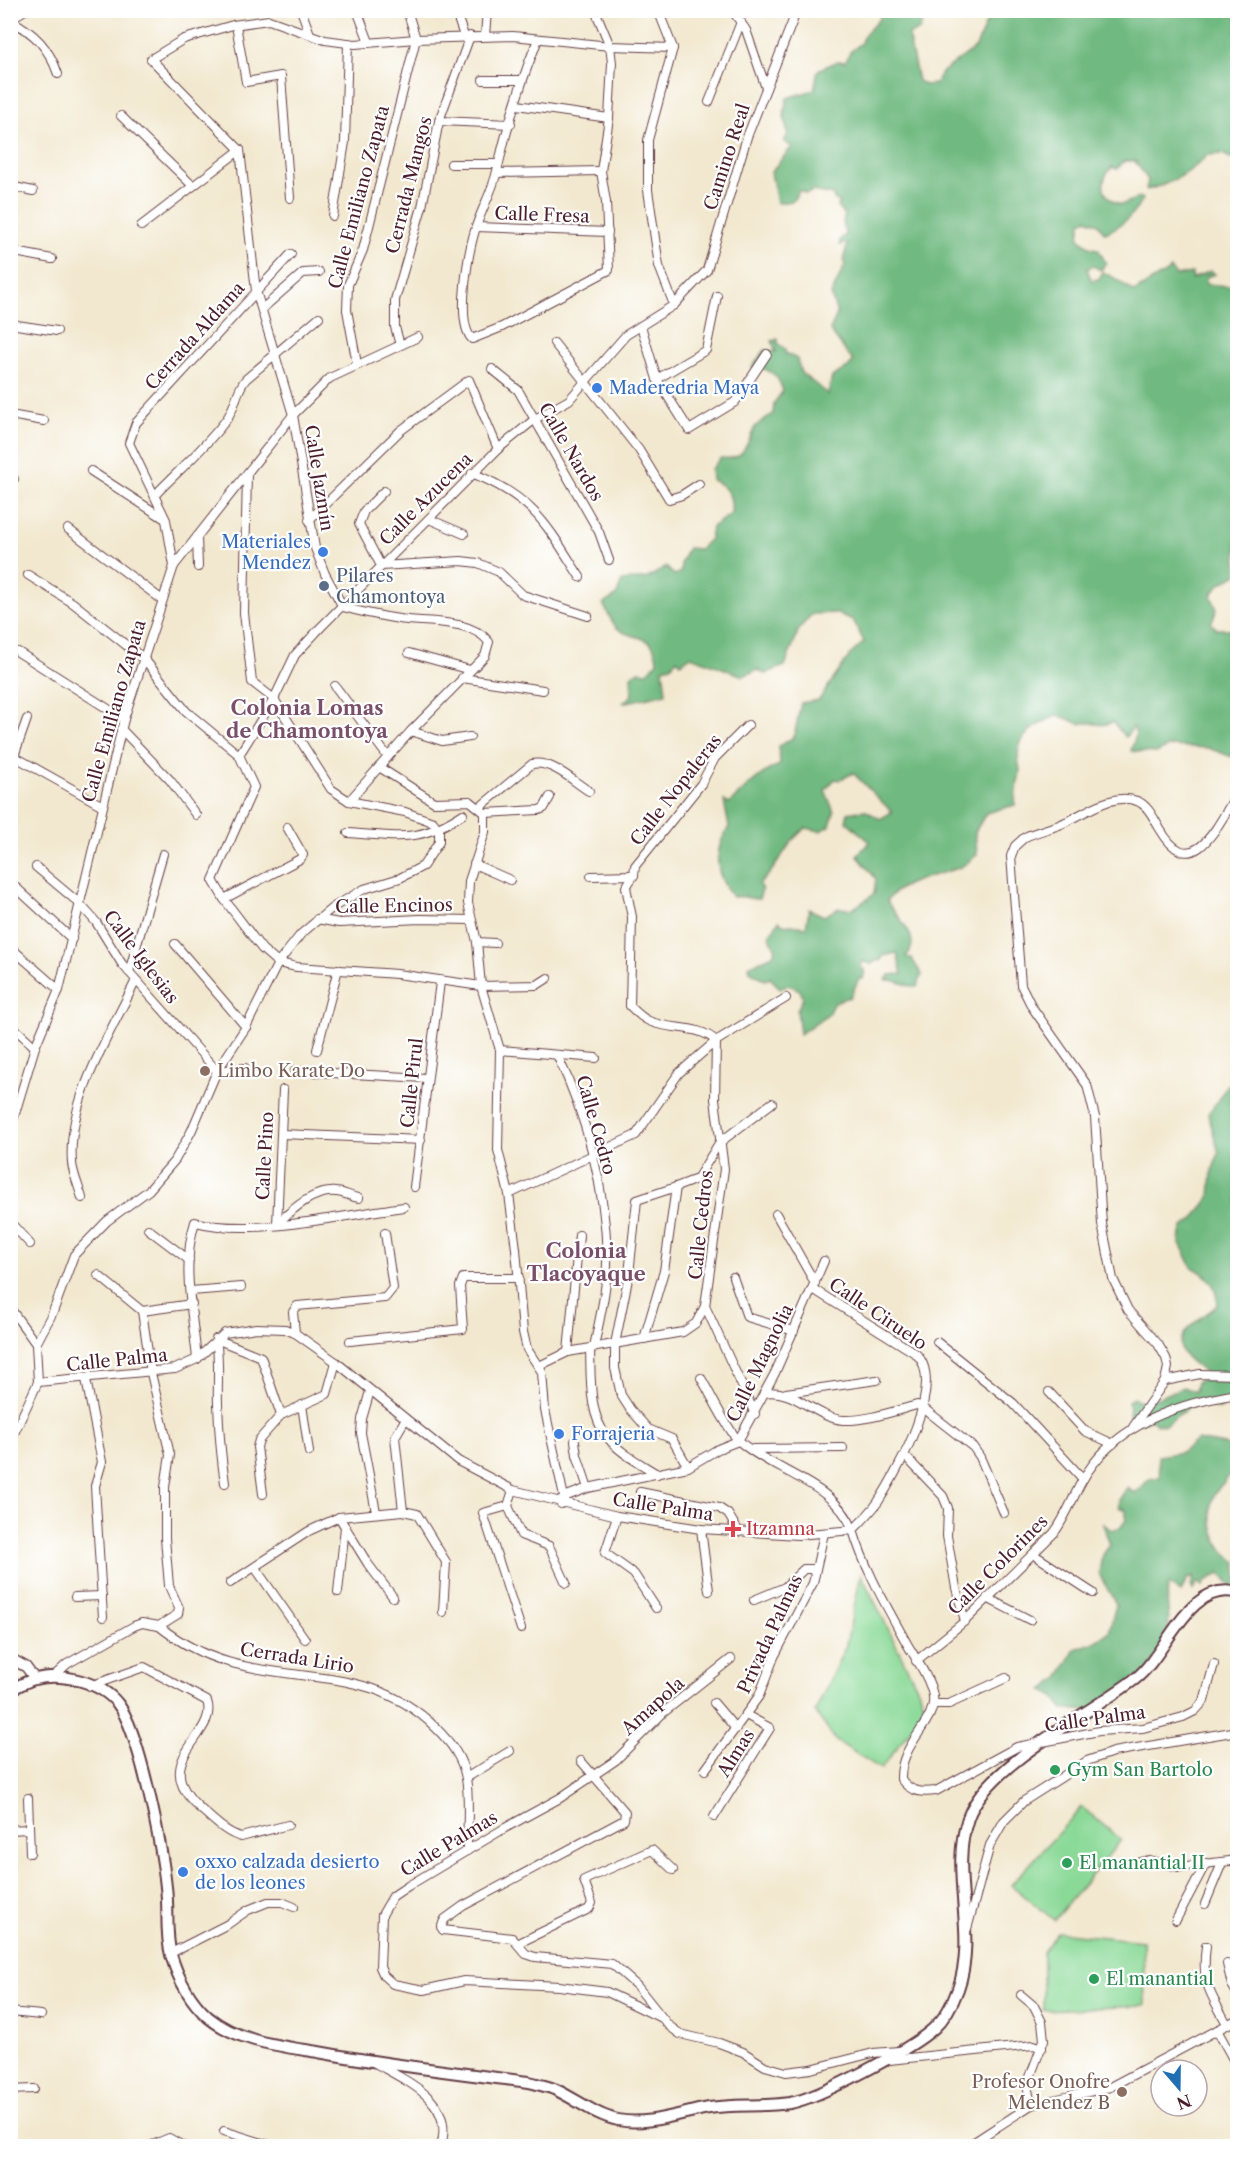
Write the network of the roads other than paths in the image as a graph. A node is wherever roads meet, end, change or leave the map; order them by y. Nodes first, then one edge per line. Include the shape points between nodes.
1 (25, 10) edge
2 (301, 10) edge
3 (357, 10) edge
4 (407, 10) edge
5 (455, 10) edge
6 (487, 10) edge
7 (596, 10) edge
8 (658, 10) edge
9 (732, 10) edge
10 (797, 10) edge
11 (10, 20) edge
12 (741, 22) junction
13 (236, 25) junction
14 (310, 34) junction
15 (467, 36) junction
16 (485, 36) junction
17 (416, 39) junction
18 (538, 39) junction
19 (369, 42) junction
20 (348, 43) junction
21 (610, 46) junction
22 (673, 48) junction
23 (58, 74) dead end
24 (483, 80) dead end
25 (522, 80) junction
26 (766, 88) junction
27 (709, 102) dead end
28 (517, 105) junction
29 (121, 116) dead end
30 (609, 118) junction
31 (439, 120) junction
32 (511, 124) junction
33 (240, 150) junction
34 (451, 164) dead end
35 (498, 164) junction
36 (601, 171) junction
37 (497, 173) junction
38 (10, 186) edge
39 (193, 186) junction
40 (33, 191) dead end
41 (290, 198) dead end
42 (333, 216) dead end
43 (141, 226) dead end
44 (476, 227) junction
45 (608, 232) junction
46 (10, 251) edge
47 (291, 254) dead end
48 (52, 259) dead end
49 (319, 272) dead end
50 (256, 291) junction
51 (717, 296) dead end
52 (674, 305) junction
53 (262, 309) junction
54 (319, 317) dead end
55 (10, 324) edge
56 (641, 326) junction
57 (57, 331) dead end
58 (418, 337) dead end
59 (554, 343) dead end
60 (400, 345) junction
61 (277, 354) junction
62 (767, 354) dead end
63 (357, 364) junction
64 (492, 369) dead end
65 (657, 379) junction
66 (586, 383) junction
67 (10, 415) edge
68 (293, 415) junction
69 (535, 419) junction
70 (44, 420) dead end
71 (498, 449) junction
72 (91, 471) dead end
73 (472, 473) junction
74 (247, 474) junction
75 (699, 484) dead end
76 (384, 491) dead end
77 (155, 495) junction
78 (429, 519) junction
79 (166, 520) junction
80 (309, 520) junction
81 (68, 529) dead end
82 (465, 534) dead end
83 (197, 537) junction
84 (609, 560) dead end
85 (174, 566) junction
86 (381, 566) junction
87 (198, 567) dead end
88 (28, 575) dead end
89 (580, 578) dead end
90 (161, 599) junction
91 (343, 607) junction
92 (588, 616) dead end
93 (18, 652) dead end
94 (410, 653) dead end
95 (145, 660) junction
96 (470, 670) junction
97 (462, 678) junction
98 (335, 686) dead end
99 (543, 690) dead end
100 (274, 699) junction
101 (27, 719) dead end
102 (124, 719) junction
103 (748, 725) dead end
104 (121, 729) junction
105 (411, 731) junction
106 (470, 737) dead end
107 (12, 755) edge
108 (239, 755) junction
109 (388, 757) junction
110 (379, 767) junction
111 (589, 792) dead end
112 (1238, 792) edge
113 (550, 797) dead end
114 (349, 801) junction
115 (101, 805) junction
116 (482, 810) junction
117 (463, 814) dead end
118 (196, 815) dead end
119 (287, 827) dead end
120 (439, 830) junction
121 (348, 833) dead end
122 (163, 854) dead end
123 (474, 864) junction
124 (36, 867) dead end
125 (634, 875) junction
126 (591, 876) dead end
127 (510, 880) dead end
128 (10, 882) edge
129 (224, 899) junction
130 (79, 903) junction
131 (317, 919) junction
132 (471, 920) junction
133 (72, 939) junction
134 (477, 942) junction
135 (495, 943) dead end
136 (175, 944) dead end
137 (10, 947) edge
138 (278, 963) junction
139 (338, 969) junction
140 (129, 972) junction
141 (548, 978) dead end
142 (136, 980) junction
143 (440, 982) junction
144 (482, 986) junction
145 (59, 990) junction
146 (786, 998) dead end
147 (10, 1024) edge
148 (246, 1027) junction
149 (716, 1041) junction
150 (35, 1047) junction
151 (317, 1050) dead end
152 (500, 1050) junction
153 (557, 1055) junction
154 (596, 1058) dead end
155 (245, 1068) dead end
156 (217, 1071) junction
157 (295, 1071) dead end
158 (426, 1078) junction
159 (283, 1090) dead end
160 (10, 1101) edge
161 (772, 1102) dead end
162 (18, 1108) junction
163 (10, 1130) edge
164 (282, 1134) junction
165 (421, 1140) junction
166 (719, 1143) junction
167 (593, 1156) junction
168 (414, 1187) dead end
169 (676, 1187) junction
170 (508, 1194) junction
171 (82, 1198) dead end
172 (359, 1198) dead end
173 (404, 1207) dead end
174 (776, 1214) dead end
175 (10, 1222) edge
176 (277, 1224) junction
177 (148, 1229) dead end
178 (385, 1233) dead end
179 (579, 1235) dead end
180 (30, 1244) dead end
181 (189, 1260) junction
182 (824, 1261) dead end
183 (98, 1275) dead end
184 (733, 1277) dead end
185 (519, 1278) junction
186 (814, 1286) junction
187 (241, 1287) dead end
188 (191, 1292) junction
189 (192, 1304) junction
190 (705, 1306) junction
191 (10, 1308) edge
192 (142, 1311) junction
193 (794, 1331) junction
194 (296, 1333) junction
195 (216, 1339) junction
196 (644, 1339) junction
197 (350, 1341) dead end
198 (937, 1342) dead end
199 (36, 1344) junction
200 (615, 1344) junction
201 (592, 1348) junction
202 (568, 1352) junction
203 (197, 1359) junction
204 (336, 1362) junction
205 (539, 1366) junction
206 (151, 1373) junction
207 (1238, 1375) edge
208 (701, 1378) dead end
209 (86, 1380) junction
210 (877, 1380) dead end
211 (1165, 1381) junction
212 (38, 1382) junction
213 (370, 1391) junction
214 (1049, 1392) dead end
215 (764, 1393) junction
216 (785, 1393) junction
217 (1238, 1394) edge
218 (302, 1405) junction
219 (922, 1407) junction
220 (755, 1414) junction
221 (280, 1415) junction
222 (405, 1420) junction
223 (1133, 1427) junction
224 (575, 1440) dead end
225 (738, 1441) junction
226 (10, 1442) edge
227 (1113, 1444) junction
228 (843, 1448) dead end
229 (752, 1449) junction
230 (309, 1452) dead end
231 (904, 1456) junction
232 (688, 1467) junction
233 (657, 1474) junction
234 (1083, 1479) junction
235 (225, 1483) dead end
236 (588, 1488) junction
237 (513, 1490) junction
238 (640, 1492) dead end
239 (264, 1494) dead end
240 (563, 1501) junction
241 (508, 1506) junction
242 (403, 1511) junction
243 (376, 1512) junction
244 (1004, 1513) dead end
245 (617, 1516) junction
246 (339, 1517) junction
247 (345, 1527) junction
248 (701, 1529) junction
249 (853, 1530) junction
250 (739, 1532) junction
251 (824, 1533) junction
252 (1032, 1554) junction
253 (256, 1569) junction
254 (815, 1574) junction
255 (231, 1583) dead end
256 (566, 1583) dead end
257 (709, 1591) dead end
258 (338, 1592) dead end
259 (1093, 1593) dead end
260 (1238, 1593) edge
261 (102, 1596) junction
262 (75, 1597) dead end
263 (393, 1597) dead end
264 (987, 1599) junction
265 (754, 1600) dead end
266 (656, 1608) dead end
267 (443, 1612) dead end
268 (103, 1617) dead end
269 (1030, 1620) dead end
270 (965, 1621) junction
271 (159, 1626) junction
272 (521, 1629) dead end
273 (305, 1639) dead end
274 (10, 1658) edge
275 (730, 1659) dead end
276 (916, 1661) junction
277 (1214, 1664) dead end
278 (53, 1677) junction
279 (1006, 1678) dead end
280 (35, 1679) junction
281 (90, 1686) junction
282 (10, 1690) edge
283 (714, 1703) dead end
284 (933, 1704) junction
285 (746, 1715) junction
286 (736, 1729) junction
287 (1238, 1731) edge
288 (1040, 1742) junction
289 (510, 1751) dead end
290 (581, 1761) dead end
291 (705, 1770) dead end
292 (595, 1775) junction
293 (466, 1778) junction
294 (28, 1798) dead end
295 (714, 1817) dead end
296 (288, 1825) dead end
297 (28, 1829) junction
298 (10, 1830) edge
299 (467, 1851) junction
300 (30, 1853) dead end
301 (1238, 1860) edge
302 (1206, 1863) junction
303 (1222, 1863) junction
304 (1134, 1864) dead end
305 (673, 1870) dead end
306 (1205, 1904) dead end
307 (294, 1907) dead end
308 (1176, 1920) dead end
309 (965, 1936) junction
310 (519, 1943) junction
311 (1206, 1946) dead end
312 (171, 1953) junction
313 (1227, 1964) dead end
314 (1021, 1995) dead end
315 (1238, 1995) edge
316 (10, 2012) edge
317 (41, 2015) dead end
318 (663, 2018) junction
319 (1238, 2019) edge
320 (1227, 2024) junction
321 (1217, 2030) junction
322 (1042, 2048) junction
323 (901, 2051) junction
324 (881, 2061) junction
325 (373, 2062) junction
326 (1238, 2068) edge
327 (34, 2089) dead end
328 (10, 2090) edge
329 (1031, 2105) junction
330 (224, 2131) dead end
331 (164, 2142) edge
332 (150, 2146) edge
333 (183, 2146) edge
334 (272, 2146) edge
335 (441, 2146) edge
336 (968, 2146) edge

1 - 11 street
2 - 14 street
3 - 19 street
4 - 17 street
5 - 15 street
6 - 16 street
7 - 21 street
8 - 22 street
9 - 12 street
10 - 26 street, Camino Real
11 - 23 street via 32,32 47,50
12 - 26 street
12 - 27 street
13 - 14 street via 269,20
13 - 33 street via 184,39 152,59
13 - 41 street via 246,82 281,76
14 - 20 street
15 - 16 street
15 - 17 street
15 - 31 street, Cerrada Mangos
16 - 18 street
17 - 19 street
17 - 63 street, Calle Emiliano Zapata via 363,250 348,285 347,310
18 - 21 street
18 - 25 street
19 - 20 street
20 - 42 street via 345,142
21 - 22 street
21 - 30 street
22 - 52 street via 648,140 647,173 659,266
24 - 25 street
25 - 28 street
26 - 52 street, Camino Real via 707,270
28 - 30 street
28 - 32 street
29 - 39 street
30 - 36 street
31 - 32 street
31 - 60 street, Cerrada Mangos via 422,207 395,300
32 - 35 street
33 - 39 street
33 - 50 street, Calle Jazmín
34 - 35 street
35 - 37 street
36 - 37 street
36 - 45 street
37 - 44 street
38 - 40 street
39 - 43 street
44 - 45 street, Calle Fresa
44 - 45 street via 465,309 467,333 472,339 609,270
46 - 48 street
47 - 50 street, Cerrada Aldama
49 - 53 street via 303,273
50 - 53 street, Calle Jazmín
50 - 77 street, Cerrada Aldama via 136,423 129,443
51 - 65 street via 706,351
52 - 56 street, Calle Azucena
53 - 61 street, Calle Jazmín
54 - 61 street
55 - 57 street
56 - 65 street
56 - 66 street, Calle Azucena via 626,335
58 - 60 street, Calle Emiliano Zapata
59 - 66 street
60 - 63 street, Calle Emiliano Zapata
61 - 68 street, Calle Jazmín
61 - 77 street via 240,385 237,401 225,421
62 - 65 street via 735,402 689,430
63 - 68 street, Calle Emiliano Zapata via 330,378
64 - 69 street, Calle Nardos via 518,390
66 - 69 street, Calle Azucena via 569,400
66 - 75 street via 639,450 669,499
67 - 70 street
68 - 74 street, Calle Emiliano Zapata
68 - 80 street, Calle Jazmín
69 - 71 street, Calle Azucena
69 - 84 street, Calle Nardos via 599,532
71 - 73 street, Calle Azucena
71 - 80 street via 469,380 400,431
72 - 79 street
73 - 78 street, Calle Azucena
73 - 89 street via 503,486 541,517
74 - 83 street, Calle Emiliano Zapata
74 - 100 street via 244,613 252,682
76 - 86 street via 364,511 359,524
77 - 79 street
78 - 82 street
78 - 86 street, Calle Azucena
79 - 85 street
80 - 91 street, Calle Jazmín via 325,574
81 - 90 street
83 - 85 street, Calle Emiliano Zapata
83 - 87 street
85 - 90 street, Calle Emiliano Zapata
86 - 91 street, Calle Azucena
86 - 92 street via 478,563 499,572 523,595
88 - 95 street via 73,603
90 - 95 street, Calle Emiliano Zapata
91 - 96 street via 484,635 489,649
91 - 100 street, Calle Azucena via 295,655
93 - 102 street
94 - 96 street
95 - 102 street, Calle Emiliano Zapata
95 - 108 street via 186,711
96 - 97 street
97 - 99 street
97 - 105 street
98 - 109 street
100 - 108 street, Calle Azucena
100 - 114 street via 331,789
101 - 107 street
102 - 104 street, Calle Emiliano Zapata
103 - 125 street, Calle Nopaleras via 715,758 700,784 635,866
104 - 115 street, Calle Emiliano Zapata
104 - 118 street via 170,780
105 - 106 street via 442,741
105 - 109 street
107 - 115 street
108 - 129 street via 254,787 213,880
109 - 110 street
110 - 114 street
110 - 116 street via 426,799 442,803 470,801
111 - 116 street via 556,769 532,764
112 - 211 street via 1208,840 1189,853 1182,852 1164,836 1150,812 1138,801 1120,799 1024,837 1011,856 1021,985 1032,1007 1087,1084 1095,1117 1102,1224 1113,1279 1128,1310 1166,1358
113 - 116 street via 539,810
114 - 120 street via 423,818
115 - 130 street, Calle Emiliano Zapata
116 - 123 street via 485,832
117 - 120 street
119 - 129 street via 303,852 300,859
120 - 121 street via 418,837
120 - 131 street via 439,842 423,866 364,889
122 - 140 street
123 - 127 street
123 - 132 street via 468,892
124 - 130 street, Calle Iglesias
125 - 126 street
125 - 149 street, Calle Nopaleras via 626,887 632,916 630,1006 650,1022 709,1034
128 - 133 street
129 - 138 street via 262,950
130 - 133 street, Calle Emiliano Zapata
130 - 140 street, Calle Iglesias
131 - 132 street, Calle Encinos via 339,923
131 - 138 street
132 - 134 street
133 - 145 street, Calle Emiliano Zapata
134 - 135 street
134 - 144 street
136 - 148 street
137 - 145 street
138 - 139 street
138 - 148 street
139 - 143 street
139 - 151 street
140 - 142 street, Calle Iglesias
141 - 144 street via 537,985
142 - 156 street, Calle Iglesias
142 - 171 street via 84,1089 75,1123 72,1163
143 - 144 street
143 - 158 street, Calle Pirul
144 - 152 street
145 - 150 street, Calle Emiliano Zapata
146 - 149 street
147 - 150 street
148 - 156 street
149 - 166 street, Calle Cedros
149 - 167 street via 679,1073 636,1135
150 - 162 street, Calle Emiliano Zapata
152 - 153 street
152 - 170 street via 498,1150
153 - 154 street
153 - 167 street, Calle Cedro
155 - 156 street
156 - 199 street via 191,1132 165,1173 107,1221 74,1255 53,1312
157 - 158 street
158 - 165 street, Calle Pirul
159 - 164 street, Calle Pino
160 - 162 street
161 - 166 street
162 - 163 street, Calle Emiliano Zapata
164 - 165 street
164 - 176 street, Calle Pino
165 - 168 street, Calle Pirul
166 - 169 street via 697,1179
166 - 190 street, Calle Cedros via 724,1169
167 - 170 street
167 - 201 street, Calle Cedro via 607,1257 603,1300
169 - 196 street via 664,1271
169 - 200 street via 637,1200 629,1274
170 - 185 street
172 - 176 street via 332,1191 318,1194 296,1206
173 - 176 street
174 - 186 street
175 - 180 street
176 - 181 street via 236,1228 195,1222
177 - 181 street
178 - 194 street via 393,1288 385,1298 297,1306 293,1312
179 - 202 street
181 - 188 street
182 - 186 street, Calle Magnolia
183 - 192 street
184 - 193 street via 747,1317
185 - 197 street via 463,1278 463,1329
185 - 205 street via 525,1344
186 - 193 street, Calle Magnolia
186 - 219 street, Calle Ciruelo via 915,1353 924,1365
187 - 188 street
188 - 189 street
189 - 192 street
189 - 203 street
190 - 196 street via 696,1323 683,1332
190 - 220 street, Calle Cedros
191 - 199 street
192 - 206 street
193 - 215 street, Calle Magnolia
194 - 195 street, Calle Palma via 256,1328
194 - 204 street, Calle Palma
195 - 203 street, Calle Palma
195 - 221 street via 261,1357
195 - 235 street
196 - 200 street
198 - 234 street via 1013,1403
199 - 212 street
200 - 201 street
200 - 232 street via 621,1395 648,1429 672,1439
201 - 202 street
201 - 233 street, Calle Cedro via 591,1385 596,1412 607,1437 624,1454
202 - 205 street
203 - 206 street, Calle Palma via 189,1365
204 - 213 street, Calle Palma
204 - 218 street via 327,1394
205 - 240 street
206 - 209 street, Calle Palma
206 - 271 street via 170,1455 165,1487 165,1538 169,1586 179,1608 178,1614
207 - 211 street via 1200,1374
208 - 225 street
209 - 212 street, Calle Palma
209 - 261 street via 102,1462 94,1486
210 - 216 street
211 - 223 street
212 - 226 street
213 - 222 street, Calle Palma
213 - 243 street via 361,1433
214 - 227 street via 1085,1431
215 - 216 street
215 - 220 street, Calle Magnolia
216 - 219 street via 842,1420
217 - 223 street, Calle Colorines via 1200,1401
218 - 221 street
218 - 230 street
219 - 231 street
219 - 244 street via 973,1447
220 - 225 street, Calle Magnolia
221 - 239 street via 257,1447
222 - 237 street, Calle Palma via 458,1461
222 - 242 street via 395,1437
223 - 227 street, Calle Colorines
224 - 236 street
225 - 229 street
225 - 232 street, Calle Magnolia
227 - 234 street, Calle Colorines
228 - 229 street
229 - 249 street via 832,1500 846,1513
231 - 249 street via 877,1504
231 - 270 street via 934,1484 945,1502 947,1536
232 - 233 street, Calle Magnolia
233 - 236 street, Calle Magnolia
234 - 252 street, Calle Colorines via 1064,1519
236 - 240 street, Calle Magnolia
237 - 240 street, Calle Palma
237 - 241 street
238 - 250 street via 719,1508 729,1514
240 - 245 street, Calle Palma
241 - 256 street via 521,1535 549,1546
241 - 272 street via 483,1513
242 - 243 street
242 - 267 street via 417,1514 446,1562
243 - 246 street
245 - 248 street, Calle Palma
245 - 266 street via 605,1553 634,1574
246 - 247 street
246 - 253 street via 309,1531
247 - 258 street
247 - 263 street
248 - 250 street, Calle Palma
248 - 257 street
249 - 251 street, Calle Palma
249 - 276 street
250 - 251 street, Calle Palma
251 - 254 street, Privada Palmas
252 - 259 street
252 - 264 street, Calle Colorines
253 - 255 street
253 - 273 street
254 - 265 street via 813,1569 804,1569 785,1587
254 - 285 street, Privada Palmas via 759,1696
260 - 288 main road via 1216,1592 1197,1602 1140,1675
261 - 262 street
261 - 268 street
264 - 269 street
264 - 270 street, Calle Colorines
270 - 276 street, Calle Colorines
271 - 278 street via 134,1626 67,1664
271 - 293 street, Cerrada Lirio via 192,1647 230,1663 341,1679 392,1695 419,1711 450,1742
274 - 280 street via 26,1667
275 - 292 street, Amapola
276 - 284 street via 933,1694
277 - 288 street, Calle Palma via 1204,1701 1196,1711 1183,1717 1143,1728
278 - 280 main road
278 - 281 main road via 75,1679
279 - 284 street via 949,1704
280 - 282 main road
281 - 296 street via 144,1667 207,1701 209,1714 184,1753 180,1771 189,1800 225,1830 241,1837
281 - 312 main road via 111,1696 123,1711 141,1764 166,1888
283 - 286 street
284 - 288 street, Calle Palma via 902,1763 901,1779 913,1790 936,1791 999,1755
285 - 286 street, Privada Palmas
285 - 295 street, Almas via 770,1728
286 - 291 street, Privada Palmas
287 - 309 street via 1113,1752 1062,1774 1023,1801 1004,1821 990,1845
288 - 309 main road via 998,1778 968,1817 961,1863
289 - 293 street
290 - 292 street, Calle Palmas
292 - 299 street, Calle Palmas
292 - 310 street, Calle Palmas via 624,1812 624,1820 463,1906 444,1919 441,1927 512,1938
293 - 299 street, Cerrada Lirio
294 - 297 street
297 - 298 street
297 - 300 street
299 - 318 street, Calle Palmas via 393,1896 386,1905 379,1956 384,1976 393,1984 424,1990 464,1981 607,1992
301 - 303 street
302 - 303 street
302 - 304 street via 1178,1867 1149,1860
302 - 308 street
303 - 306 street
305 - 310 street via 652,1850 602,1871 584,1880 592,1903 589,1909
307 - 312 street via 267,1902
309 - 323 main road via 966,1966 949,2008 933,2030
310 - 318 street, Calle Palmas via 526,1954 536,1957 612,1964 637,1986
311 - 320 street via 1206,1984
312 - 325 main road via 198,2008 229,2031 270,2044
313 - 315 street
314 - 322 street via 1034,2006 1042,2022
316 - 317 street
318 - 323 street, Calle Palmas via 680,2034 719,2043 786,2072 873,2053
319 - 320 street
320 - 321 street
321 - 326 street
321 - 329 street via 1110,2087
322 - 324 street via 1034,2044
322 - 329 street via 1027,2085
323 - 324 main road
324 - 325 main road via 829,2089 791,2103 712,2108 640,2121 609,2117 553,2089 529,2082
325 - 335 street via 432,2100 441,2114 445,2133
327 - 328 street
329 - 336 street
330 - 334 street
331 - 332 street
331 - 333 street via 169,2138

